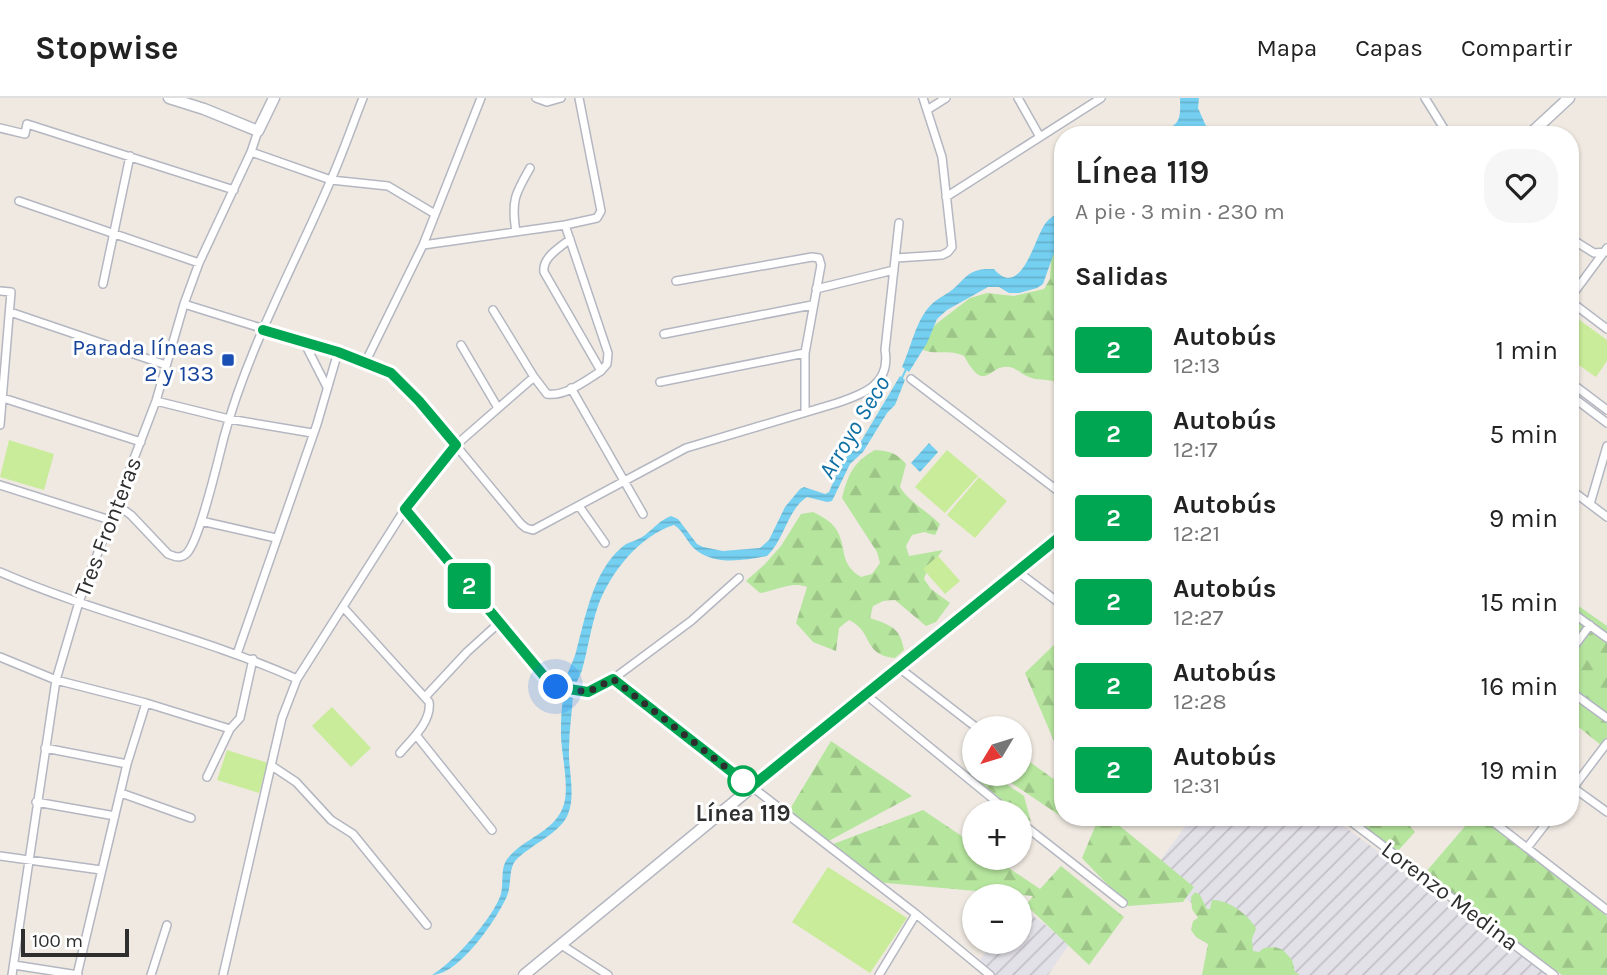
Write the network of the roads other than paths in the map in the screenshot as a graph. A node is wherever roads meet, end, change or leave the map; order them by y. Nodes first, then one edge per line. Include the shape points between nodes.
1 (169, 98) edge
2 (274, 98) edge
3 (363, 98) edge
4 (481, 98) edge
5 (536, 98) edge
6 (561, 98) edge
7 (579, 98) edge
8 (923, 98) edge
9 (946, 98) edge
10 (1018, 98) edge
11 (1101, 98) edge
12 (1425, 98) edge
13 (1569, 98) edge
14 (927, 110) junction
15 (1057, 126) edge
16 (1442, 126) edge
17 (1539, 126) edge
18 (0, 128) edge
19 (1054, 128) edge
20 (258, 131) junction
21 (1040, 137) junction
22 (251, 152) junction
23 (130, 156) junction
24 (530, 168) dead end
25 (331, 180) junction
26 (234, 190) junction
27 (946, 197) junction
28 (19, 201) dead end
29 (435, 214) junction
30 (899, 223) dead end
31 (565, 225) junction
32 (115, 232) junction
33 (516, 232) junction
34 (570, 239) junction
35 (1579, 244) edge
36 (423, 245) junction
37 (1606, 251) edge
38 (896, 258) junction
39 (199, 262) junction
40 (894, 270) junction
41 (676, 281) dead end
42 (103, 284) dead end
43 (1579, 288) edge
44 (816, 289) junction
45 (0, 291) edge
46 (184, 304) junction
47 (813, 305) junction
48 (1579, 307) edge
49 (494, 310) dead end
50 (10, 312) junction
51 (1607, 329) edge
52 (263, 330) junction
53 (664, 334) dead end
54 (304, 342) junction
55 (461, 345) dead end
56 (338, 352) junction
57 (805, 354) junction
58 (365, 363) junction
59 (166, 365) junction
60 (601, 371) junction
61 (534, 377) junction
62 (911, 379) dead end
63 (660, 382) dead end
64 (327, 388) junction
65 (571, 388) junction
66 (1579, 389) edge
67 (3, 398) junction
68 (156, 401) junction
69 (1579, 402) edge
70 (498, 408) junction
71 (1607, 410) edge
72 (805, 412) junction
73 (229, 419) junction
74 (1607, 423) edge
75 (0, 425) edge
76 (312, 433) junction
77 (141, 442) junction
78 (456, 445) junction
79 (1607, 446) edge
80 (624, 481) junction
81 (0, 485) edge
82 (1054, 488) edge
83 (1579, 496) edge
84 (1590, 504) junction
85 (117, 505) junction
86 (579, 506) junction
87 (405, 509) junction
88 (643, 514) dead end
89 (1607, 517) edge
90 (110, 520) junction
91 (201, 521) junction
92 (276, 537) junction
93 (1054, 541) edge
94 (605, 543) dead end
95 (1017, 571) junction
96 (0, 572) edge
97 (739, 578) dead end
98 (1054, 599) edge
99 (79, 602) junction
100 (342, 607) junction
101 (1579, 617) edge
102 (500, 622) junction
103 (1590, 625) junction
104 (1607, 638) edge
105 (1579, 640) edge
106 (237, 654) junction
107 (0, 656) edge
108 (253, 659) junction
109 (898, 667) junction
110 (297, 679) junction
111 (613, 679) junction
112 (56, 680) junction
113 (865, 694) junction
114 (426, 696) junction
115 (1579, 698) edge
116 (146, 703) junction
117 (962, 716) edge
118 (1607, 718) edge
119 (230, 729) junction
120 (416, 735) junction
121 (1607, 743) edge
122 (45, 748) junction
123 (400, 753) dead end
124 (127, 764) junction
125 (272, 766) junction
126 (207, 777) dead end
127 (1579, 778) edge
128 (751, 787) junction
129 (121, 793) junction
130 (1579, 793) edge
131 (994, 800) edge
132 (36, 802) junction
133 (1607, 812) edge
134 (115, 816) junction
135 (191, 818) dead end
136 (1357, 826) edge
137 (1499, 826) edge
138 (1544, 826) edge
139 (492, 830) dead end
140 (1032, 831) edge
141 (1527, 848) junction
142 (0, 856) edge
143 (29, 858) junction
144 (101, 870) junction
145 (1123, 903) dead end
146 (1607, 910) edge
147 (916, 914) junction
148 (167, 925) dead end
149 (427, 925) dead end
150 (560, 944) junction
151 (14, 965) junction
152 (12, 975) edge
153 (77, 975) edge
154 (151, 975) edge
155 (223, 975) edge
156 (524, 975) edge
157 (608, 975) edge
158 (879, 975) edge
159 (990, 975) edge
160 (1554, 975) edge

1 - 20 street
2 - 20 street, Tres Fronteras
3 - 25 street
4 - 29 street
5 - 6 street via 547,102
7 - 31 street via 601,211 597,218
8 - 14 street
9 - 14 street
10 - 21 street
11 - 15 street
12 - 16 street
13 - 17 street
14 - 27 street via 942,156
18 - 23 street via 25,134 27,124
19 - 21 street
20 - 22 street, Tres Fronteras
21 - 27 street
22 - 25 street
22 - 26 street, Tres Fronteras
23 - 26 street
23 - 32 street
24 - 33 street via 515,193
25 - 29 street via 388,186
25 - 52 street
26 - 39 street, Tres Fronteras
27 - 38 street via 952,247 948,252
28 - 32 street
29 - 36 street
30 - 38 street
31 - 33 street
31 - 34 street
32 - 39 street
32 - 42 street
33 - 36 street
34 - 60 street via 608,353
34 - 60 street via 546,261 544,272
35 - 37 street via 1594,253
36 - 58 street
37 - 43 street
38 - 40 street
39 - 46 street, Tres Fronteras
40 - 44 street
40 - 72 street via 884,375 859,396
41 - 44 street via 812,257 819,258 821,265
44 - 47 street
45 - 50 street via 11,292
46 - 52 street
46 - 59 street, Tres Fronteras
47 - 53 street
47 - 57 street
48 - 51 street
49 - 61 street
50 - 59 street
50 - 67 street
52 - 54 street
52 - 73 street
54 - 56 street
54 - 64 street
55 - 70 street
56 - 58 street
56 - 64 street
57 - 63 street
57 - 72 street
58 - 78 street via 391,373
59 - 68 street, Tres Fronteras
60 - 65 street
61 - 65 street via 547,394
61 - 70 street
62 - 82 street
64 - 76 street
65 - 80 street
66 - 71 street
67 - 75 street
67 - 77 street
68 - 73 street
68 - 77 street, Tres Fronteras
69 - 74 street
70 - 78 street
72 - 80 street via 686,448
73 - 76 street
73 - 91 street
76 - 92 street
77 - 85 street, Tres Fronteras
78 - 86 street via 526,528 533,530
78 - 87 street
79 - 84 street
80 - 86 street
80 - 88 street
81 - 90 street
83 - 84 street
84 - 89 street
85 - 90 street, Tres Fronteras
85 - 91 street via 175,558 188,552
86 - 94 street
87 - 100 street
87 - 102 street
90 - 99 street, Tres Fronteras
91 - 92 street
92 - 106 street
93 - 95 street
95 - 98 street
95 - 109 street
96 - 99 street
97 - 111 street via 691,621
99 - 106 street
99 - 112 street, Tres Fronteras
100 - 110 street
100 - 114 street
101 - 103 street
102 - 111 street via 556,687 588,692
102 - 114 street
103 - 104 street
103 - 105 street
106 - 108 street
107 - 112 street
108 - 110 street
108 - 119 street via 240,718
109 - 113 street
109 - 117 street
110 - 125 street via 282,718
111 - 128 street
112 - 116 street
112 - 122 street, Tres Fronteras
113 - 128 street
113 - 131 street
114 - 120 street via 430,712
115 - 118 street
116 - 119 street
116 - 124 street
119 - 126 street
120 - 123 street
120 - 139 street
121 - 127 street
122 - 124 street
122 - 132 street, Tres Fronteras
124 - 129 street
125 - 149 street via 296,782 331,820 350,830
125 - 155 street
128 - 147 street
128 - 150 street
129 - 134 street
129 - 135 street
130 - 133 street
132 - 134 street
132 - 143 street, Tres Fronteras
134 - 144 street
136 - 160 street, Lorenzo Medina
137 - 141 street
138 - 141 street
140 - 145 street
141 - 146 street
142 - 143 street
143 - 144 street
143 - 151 street, Tres Fronteras
144 - 153 street
147 - 158 street
147 - 159 street
148 - 154 street
150 - 156 street
150 - 157 street
151 - 152 street, Tres Fronteras
151 - 153 street

